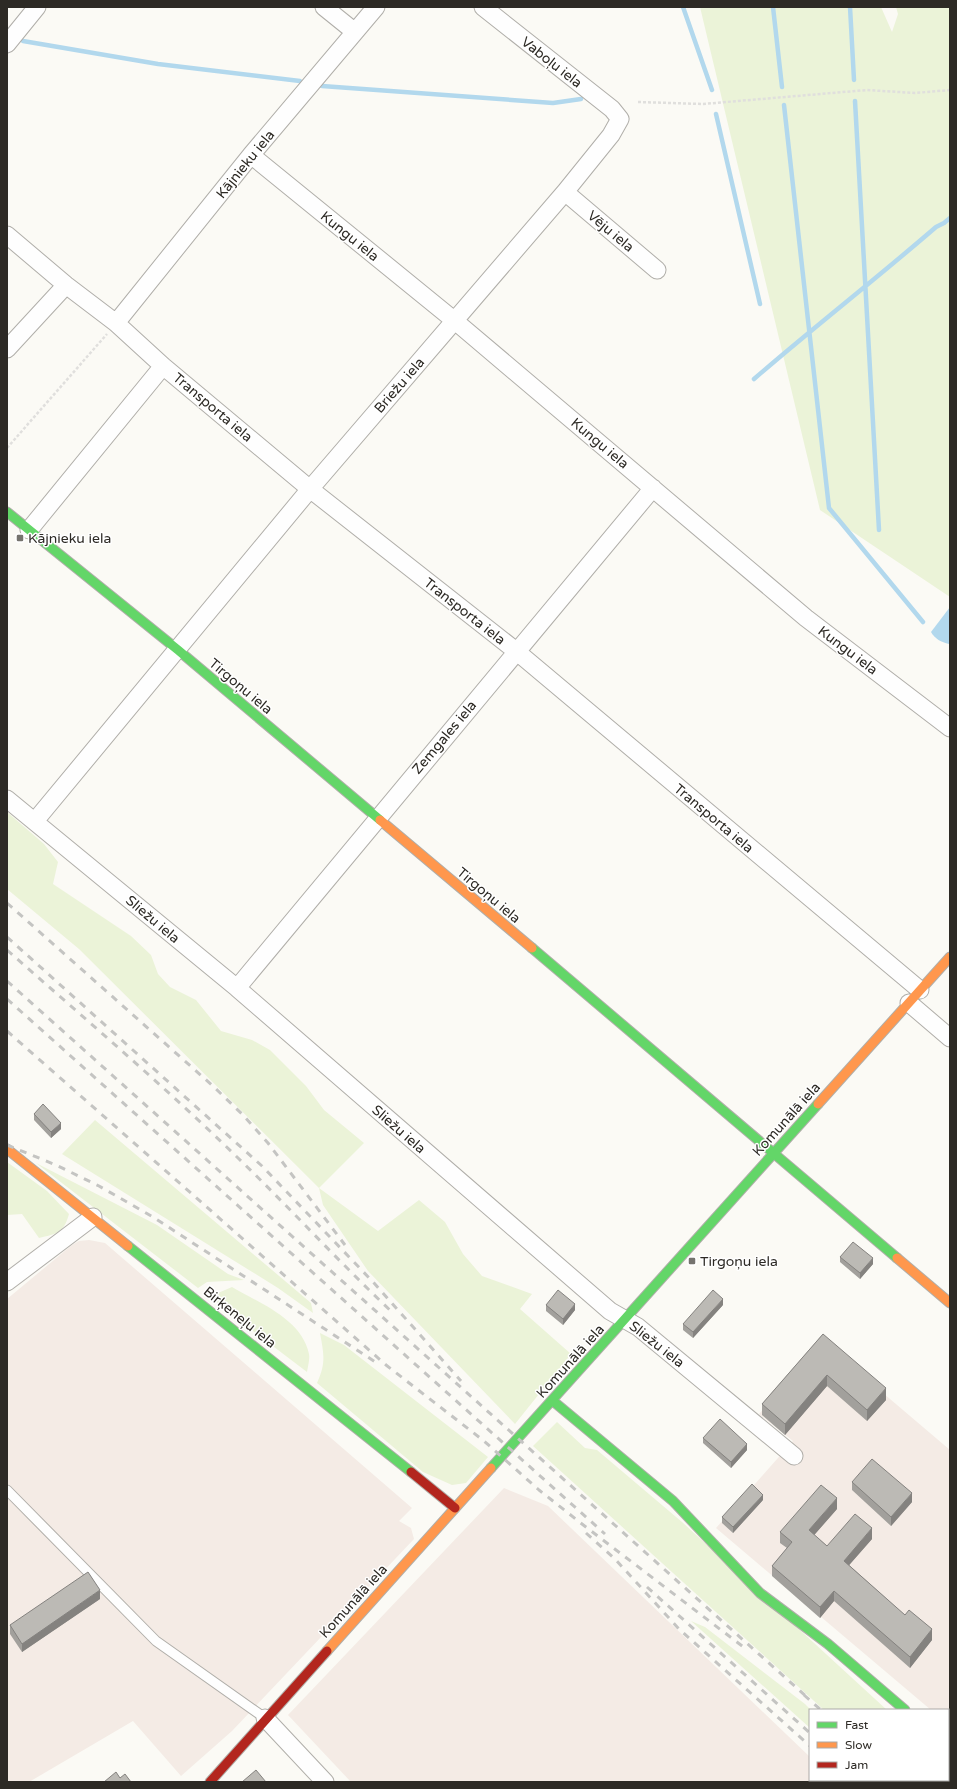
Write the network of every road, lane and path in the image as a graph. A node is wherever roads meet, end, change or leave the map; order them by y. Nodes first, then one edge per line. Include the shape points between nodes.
1 (37, 7) edge
2 (324, 7) edge
3 (376, 7) edge
4 (483, 7) edge
5 (355, 32) junction
6 (7, 44) edge
7 (950, 90) edge
8 (638, 102) dead end
9 (620, 119) joint
10 (251, 155) junction
11 (565, 192) junction
12 (7, 235) edge
13 (657, 270) dead end
14 (66, 285) junction
15 (455, 321) junction
16 (116, 323) junction
17 (7, 349) edge
18 (163, 366) junction
19 (7, 448) edge
20 (653, 488) junction
21 (310, 489) junction
22 (7, 512) edge
23 (29, 530) junction
24 (178, 650) junction
25 (516, 651) junction
26 (950, 728) edge
27 (7, 798) edge
28 (376, 819) junction
29 (35, 821) junction
30 (950, 957) edge
31 (237, 988) junction
32 (920, 990) junction
33 (909, 1003) junction
34 (950, 1038) edge
35 (7, 1149) edge
36 (774, 1152) junction
37 (93, 1217) junction
38 (7, 1282) edge
39 (950, 1303) edge
40 (626, 1320) junction
41 (553, 1401) junction
42 (794, 1456) dead end
43 (7, 1490) edge
44 (454, 1508) junction
45 (904, 1709) edge
46 (265, 1718) junction
47 (210, 1782) edge
48 (324, 1782) edge

1 - 6 street
2 - 5 street
3 - 5 street, Kājnieku iela
4 - 9 street, Vaboļu iela via 612,109
5 - 10 street, Kājnieku iela
7 - 8 path via 915,93 867,90 703,104
9 - 11 street, Briežu iela via 611,135
10 - 15 street, Kungu iela
10 - 16 street, Kājnieku iela
11 - 13 street, Vēju iela
11 - 15 street, Briežu iela
12 - 14 street, Transporta iela
14 - 16 street, Transporta iela
14 - 17 street
15 - 20 street, Kungu iela
15 - 21 street, Briežu iela
16 - 18 street, Transporta iela
16 - 19 path
18 - 21 street, Transporta iela
18 - 23 street
20 - 25 street, Zemgales iela
20 - 26 street, Kungu iela via 806,618
21 - 24 street, Briežu iela
21 - 25 street, Transporta iela
22 - 23 street, Tirgoņu iela
23 - 24 street, Tirgoņu iela
24 - 28 street, Tirgoņu iela
24 - 29 street, Briežu iela
25 - 28 street, Zemgales iela
25 - 32 street, Transporta iela
27 - 29 street, Sliežu iela
28 - 31 street, Zemgales iela
28 - 36 street, Tirgoņu iela
29 - 31 street, Sliežu iela
30 - 32 street, Komunālā iela
31 - 40 street, Sliežu iela via 610,1311
32 - 33 street, Komunālā iela
33 - 34 street
33 - 36 street, Komunālā iela
35 - 37 street, Birķeneļu iela
36 - 39 street, Tirgoņu iela
36 - 40 street, Komunālā iela
37 - 38 street
37 - 44 street, Birķeneļu iela
40 - 41 street, Komunālā iela
40 - 42 street, Sliežu iela via 638,1327
41 - 44 street, Komunālā iela
41 - 45 street via 673,1501 760,1593 828,1644
43 - 46 lane via 156,1642
44 - 46 street, Komunālā iela
46 - 47 street, Komunālā iela
46 - 48 street

